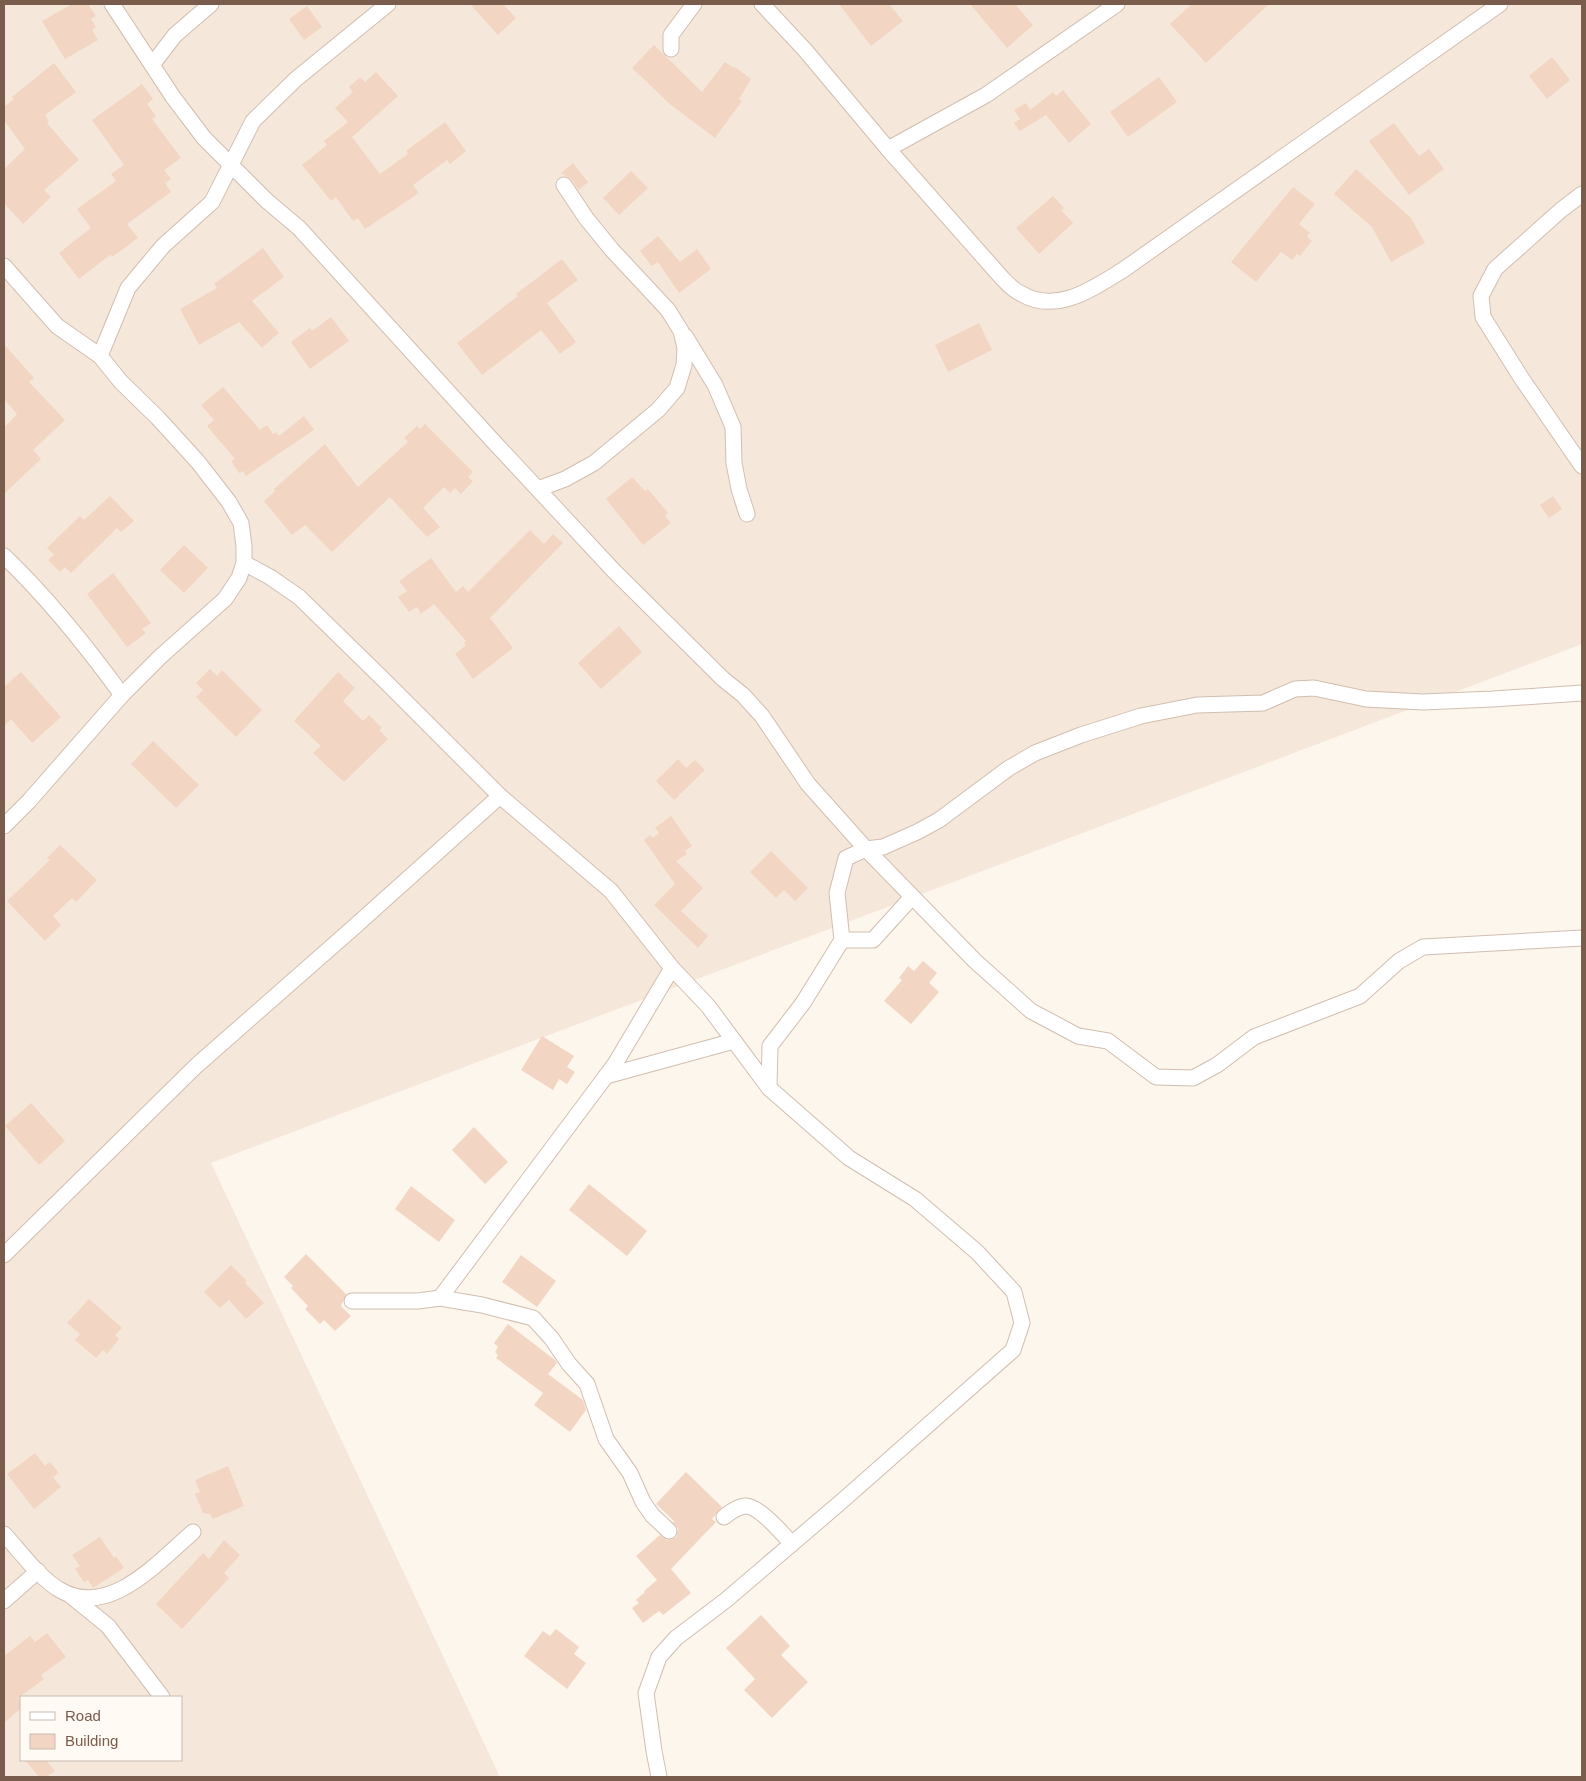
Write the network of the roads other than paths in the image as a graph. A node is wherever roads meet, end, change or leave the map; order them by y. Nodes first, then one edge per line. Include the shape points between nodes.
1 (112, 4) edge
2 (211, 4) edge
3 (388, 4) edge
4 (694, 4) edge
5 (762, 4) edge
6 (1118, 4) edge
7 (1500, 4) edge
8 (671, 49) dead end
9 (152, 65) junction
10 (888, 149) junction
11 (231, 165) junction
12 (564, 184) dead end
13 (1582, 194) edge
14 (4, 266) edge
15 (681, 331) junction
16 (100, 356) junction
17 (1582, 466) edge
18 (538, 489) junction
19 (747, 514) dead end
20 (4, 556) edge
21 (244, 563) junction
22 (1582, 693) edge
23 (122, 695) junction
24 (500, 796) junction
25 (4, 826) edge
26 (866, 849) junction
27 (912, 897) junction
28 (1582, 938) edge
29 (842, 940) junction
30 (672, 968) junction
31 (734, 1041) junction
32 (606, 1076) junction
33 (770, 1088) junction
34 (4, 1256) edge
35 (440, 1298) junction
36 (352, 1301) dead end
37 (724, 1517) dead end
38 (669, 1531) dead end
39 (193, 1532) dead end
40 (4, 1534) edge
41 (792, 1544) junction
42 (38, 1571) junction
43 (70, 1595) junction
44 (4, 1601) edge
45 (161, 1696) edge
46 (659, 1777) edge

1 - 9 street
2 - 9 street via 174,35
3 - 11 street via 296,79 253,121
4 - 8 street via 671,35
5 - 10 street
6 - 10 street via 986,96
7 - 10 street via 1085,294 1043,302 1020,293 1002,278
9 - 11 street via 204,138
11 - 16 street via 212,202 163,246 128,288
11 - 18 street via 299,228
12 - 15 street via 586,218 668,310
13 - 17 street via 1495,269 1481,296 1483,318
14 - 16 street via 57,326
15 - 18 street via 684,365 677,388 658,410 594,463
15 - 19 street via 715,385 733,427 734,462
16 - 21 street via 185,447 229,502 241,523
18 - 26 street via 614,571 743,695 762,716 808,784
20 - 23 street via 92,654
21 - 23 street via 239,578 225,598
21 - 24 street via 299,598
22 - 26 street via 1424,702 1366,699 1314,688 1295,689 1263,703 1197,705 1141,716 1034,753 932,824 883,847
23 - 25 street
24 - 30 street via 610,891
24 - 34 street via 196,1066
26 - 27 street
26 - 29 street via 846,858 836,893
27 - 28 street via 975,961 1031,1011 1078,1036 1108,1042 1156,1077 1193,1078 1217,1065 1254,1037 1360,996 1400,961 1423,947
27 - 29 street via 873,940
29 - 33 street via 803,1003 770,1046
30 - 31 street via 708,1006
30 - 32 street
31 - 32 street
31 - 33 street
32 - 35 street
33 - 41 street via 849,1158 915,1199 977,1252 1014,1292 1022,1323 1013,1350
35 - 36 street
35 - 38 street via 532,1318 588,1384 606,1439 630,1473 643,1502
37 - 41 street via 734,1509 747,1506 757,1509
39 - 43 street via 132,1584 107,1596 82,1599
40 - 42 street
41 - 46 street via 676,1638 659,1657 646,1693
42 - 43 street via 58,1590
42 - 44 street
43 - 45 street via 108,1626

